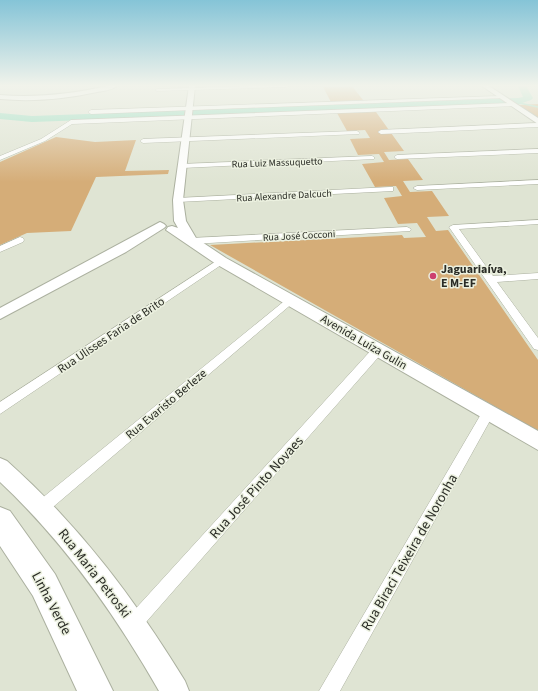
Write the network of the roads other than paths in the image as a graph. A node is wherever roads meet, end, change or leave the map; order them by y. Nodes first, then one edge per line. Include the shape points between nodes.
1 (120, 118) edge
2 (188, 118) edge
3 (538, 124) edge
4 (357, 132) dead end
5 (381, 132) dead end
6 (185, 140) junction
7 (143, 141) dead end
8 (0, 150) edge
9 (538, 151) edge
10 (11, 154) junction
11 (397, 157) dead end
12 (0, 158) edge
13 (372, 158) dead end
14 (182, 166) junction
15 (538, 182) edge
16 (416, 188) dead end
17 (390, 189) dead end
18 (178, 200) junction
19 (538, 222) edge
20 (171, 225) junction
21 (407, 229) dead end
22 (20, 240) dead end
23 (192, 241) junction
24 (0, 249) edge
25 (221, 261) junction
26 (538, 276) edge
27 (490, 279) junction
28 (291, 300) junction
29 (0, 314) edge
30 (538, 346) edge
31 (378, 350) junction
32 (0, 409) edge
33 (488, 413) junction
34 (538, 441) edge
35 (0, 468) edge
36 (41, 508) junction
37 (0, 521) edge
38 (134, 623) junction
39 (95, 691) edge
40 (175, 691) edge
41 (329, 691) edge

1 - 10 street via 71,122 43,140
2 - 6 street
3 - 5 street
4 - 6 street
6 - 7 street
6 - 14 street
8 - 10 street
9 - 11 street
10 - 12 street
13 - 14 street, Rua Luiz Massuquetto
14 - 18 street
15 - 16 street
17 - 18 street, Rua Alexandre Dalcuch
18 - 20 street
19 - 27 street via 452,227
20 - 23 street, Avenida Luíza Gulin
20 - 29 street
21 - 23 street, Rua José Cocconi
22 - 24 street
23 - 25 street, Avenida Luíza Gulin
25 - 28 street, Avenida Luíza Gulin
25 - 32 street, Rua Ulisses Faria de Brito
26 - 27 street
27 - 30 street
28 - 31 street, Avenida Luíza Gulin
28 - 36 street, Rua Evaristo Berleze
31 - 33 street, Avenida Luíza Gulin
31 - 38 street, Rua José Pinto Novaes
33 - 34 street, Avenida Luíza Gulin
33 - 41 street, Rua Biraci Teixeira de Noronha
35 - 36 street, Rua Maria Petroski
36 - 38 street, Rua Maria Petroski via 104,581
37 - 39 highway, Linha Verde via 44,585
38 - 40 street, Rua Maria Petroski

